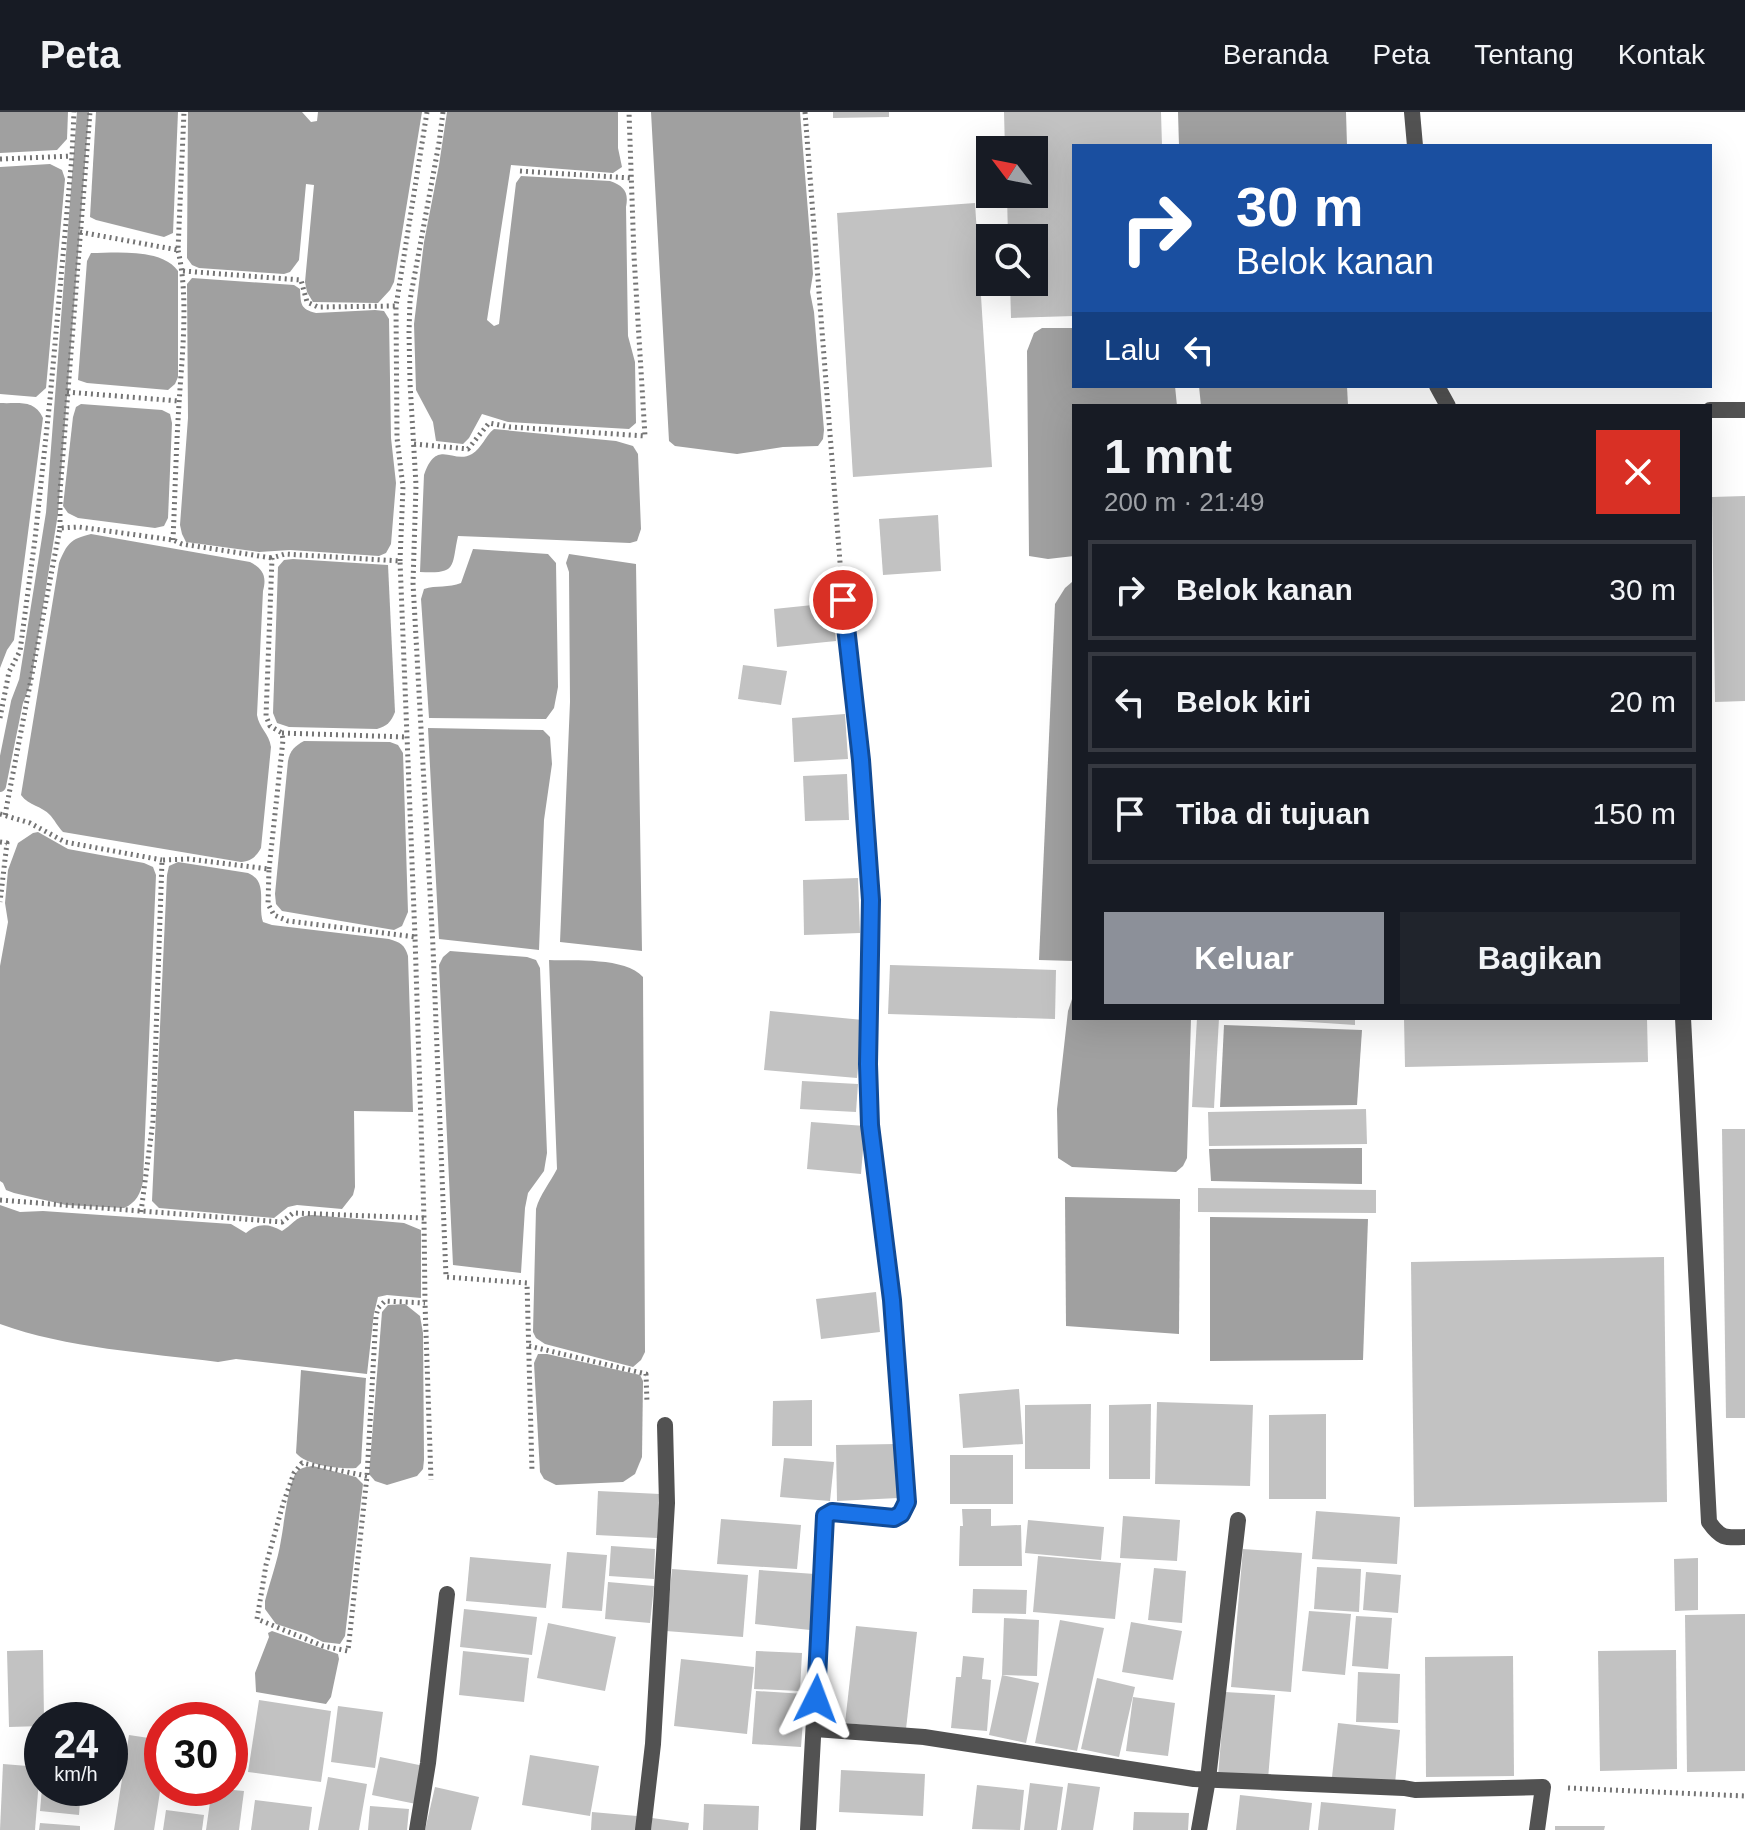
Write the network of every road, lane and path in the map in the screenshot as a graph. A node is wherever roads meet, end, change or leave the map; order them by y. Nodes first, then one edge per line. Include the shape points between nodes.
1 (74, 112) edge
2 (90, 112) edge
3 (184, 112) edge
4 (427, 112) edge
5 (443, 112) edge
6 (629, 112) edge
7 (805, 112) edge
8 (1412, 112) edge
9 (1415, 144) edge
10 (72, 156) junction
11 (0, 159) edge
12 (520, 171) dead end
13 (631, 178) junction
14 (80, 232) junction
15 (178, 250) junction
16 (183, 271) junction
17 (396, 306) junction
18 (67, 392) junction
19 (179, 401) junction
20 (1712, 410) edge
21 (1745, 410) edge
22 (414, 444) junction
23 (60, 528) junction
24 (173, 540) junction
25 (272, 558) junction
26 (400, 561) junction
27 (843, 600) joint
28 (0, 718) edge
29 (282, 733) junction
30 (407, 737) junction
31 (3, 814) edge
32 (3, 842) edge
33 (162, 860) junction
34 (269, 869) junction
35 (0, 902) edge
36 (415, 937) junction
37 (1683, 1020) edge
38 (0, 1200) edge
39 (141, 1212) junction
40 (424, 1218) junction
41 (425, 1303) junction
42 (529, 1346) junction
43 (647, 1413) dead end
44 (665, 1425) dead end
45 (532, 1472) dead end
46 (367, 1476) junction
47 (431, 1480) dead end
48 (1238, 1520) dead end
49 (1745, 1537) edge
50 (447, 1594) dead end
51 (815, 1729) junction
52 (1208, 1779) junction
53 (1543, 1787) junction
54 (1745, 1796) edge
55 (417, 1830) edge
56 (643, 1830) edge
57 (808, 1830) edge
58 (1199, 1830) edge
59 (1537, 1830) edge

1 - 10 path
2 - 14 path
3 - 15 path
4 - 17 path
5 - 22 path via 410,300
6 - 13 path
7 - 27 path
8 - 9 street
10 - 11 path
10 - 28 path via 35,539 20,651 9,672
12 - 13 path
13 - 22 path via 645,436 489,423 468,449
14 - 15 path
14 - 18 path
15 - 16 path
16 - 17 path via 301,280 307,302 318,307
16 - 19 path
17 - 26 path via 397,438 403,487
18 - 19 path
18 - 23 path
19 - 24 path
20 - 21 street
22 - 42 path via 413,583 446,1277 527,1283
23 - 24 path
23 - 31 path
24 - 25 path
25 - 26 path via 285,554
25 - 29 path via 266,716
26 - 30 path
27 - 51 street via 871,900 870,1125 892,1300 907,1502 894,1518 832,1512 825,1516
29 - 30 path
29 - 34 path
30 - 36 path
31 - 33 path via 65,842
32 - 35 path
33 - 34 path
33 - 39 path via 153,1121
34 - 36 path via 268,904 274,915
36 - 40 path
37 - 49 street via 1709,1522 1727,1538
38 - 39 path
39 - 40 path via 282,1222 293,1213
40 - 41 path
41 - 46 path via 385,1301 378,1308
41 - 47 path
42 - 43 path via 646,1374
42 - 45 path
44 - 56 street via 667,1518
46 - 46 path via 348,1651 257,1619 266,1565 294,1473 302,1463
48 - 52 street
50 - 55 street
51 - 52 street via 924,1737
51 - 57 street
52 - 53 street via 1415,1790
52 - 58 street
53 - 54 path
53 - 59 street

